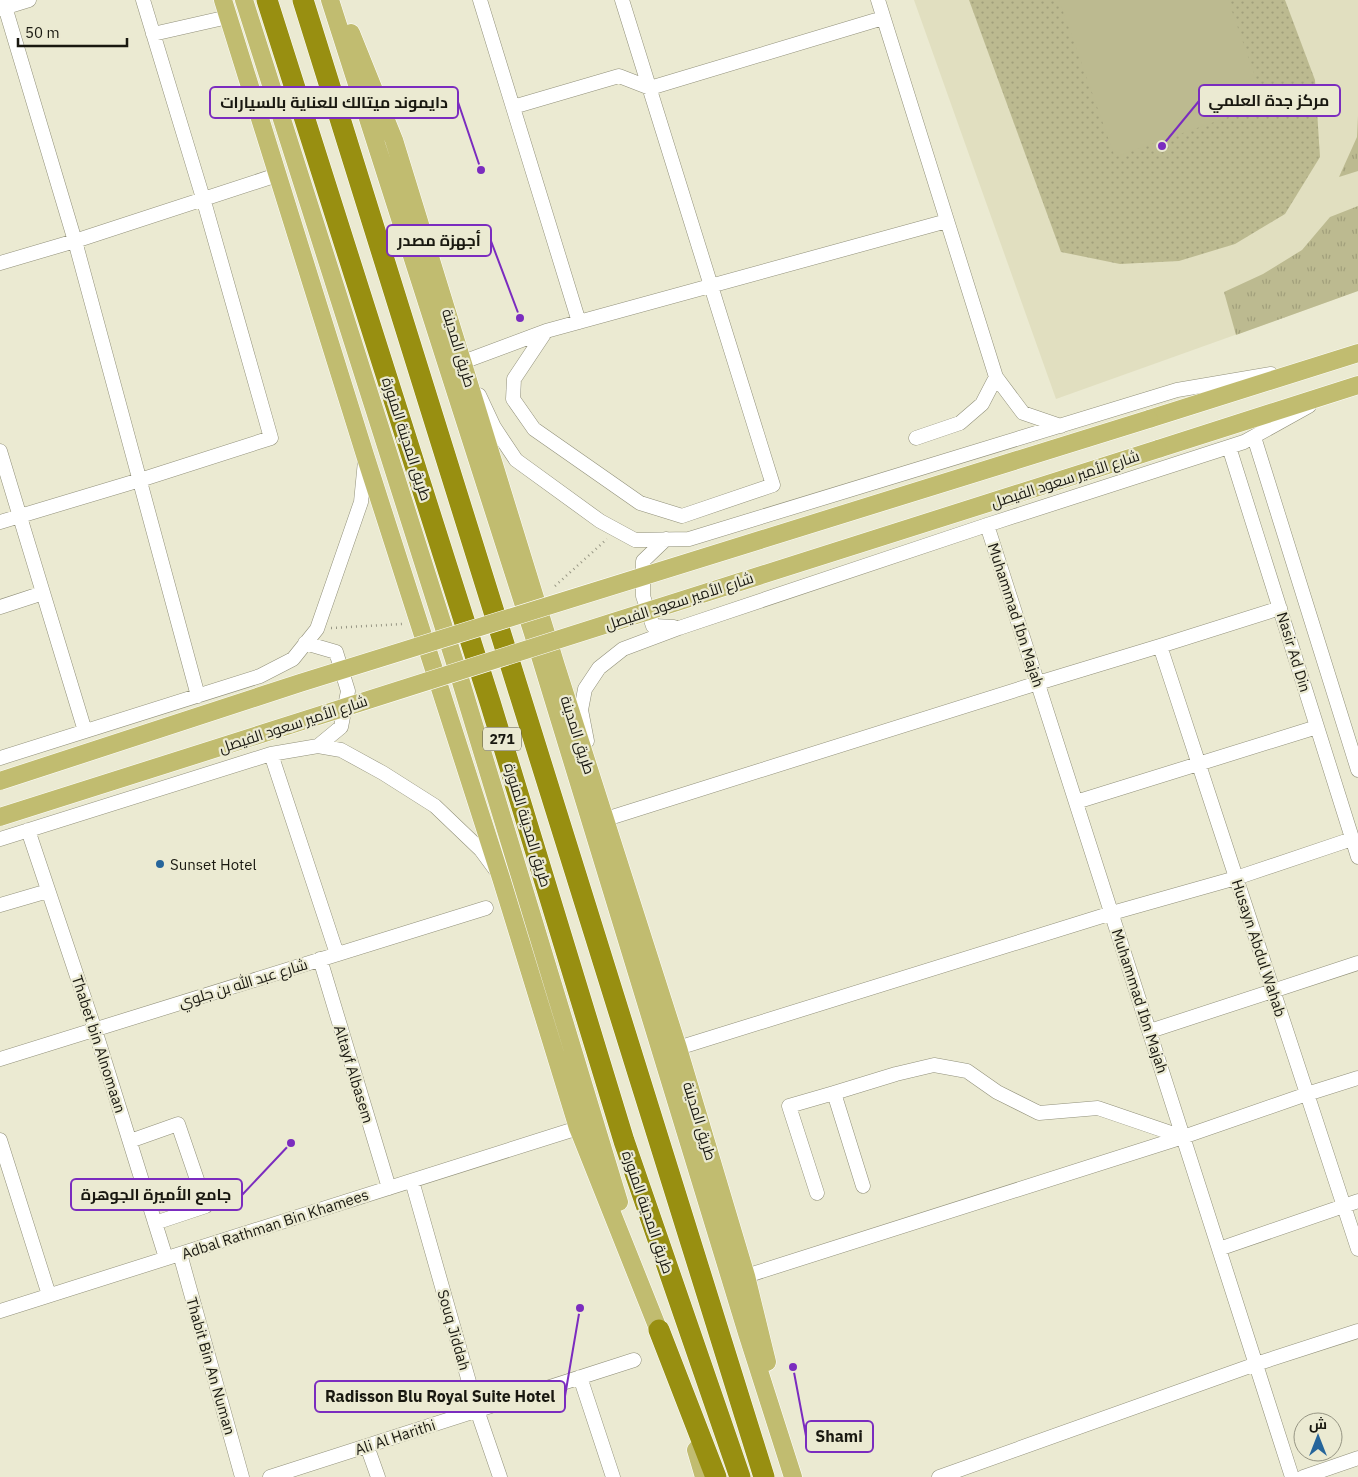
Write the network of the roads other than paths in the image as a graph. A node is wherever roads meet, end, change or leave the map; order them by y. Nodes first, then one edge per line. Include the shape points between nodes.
1 (29, 0) edge
2 (143, 0) edge
3 (244, 0) edge
4 (267, 0) edge
5 (303, 0) edge
6 (330, 0) edge
7 (338, 0) edge
8 (480, 0) edge
9 (622, 0) edge
10 (878, 0) edge
11 (3, 5) edge
12 (225, 8) edge
13 (883, 18) junction
14 (154, 38) junction
15 (650, 88) junction
16 (513, 107) junction
17 (277, 175) junction
18 (203, 198) junction
19 (947, 221) junction
20 (75, 241) junction
21 (0, 263) edge
22 (711, 286) junction
23 (579, 322) junction
24 (546, 331) junction
25 (1358, 353) edge
26 (463, 362) junction
27 (1313, 366) junction
28 (996, 377) junction
29 (1358, 385) edge
30 (1332, 393) junction
31 (1061, 426) junction
32 (1254, 437) junction
33 (916, 438) dead end
34 (1229, 447) junction
35 (0, 451) edge
36 (365, 455) junction
37 (140, 480) junction
38 (20, 516) junction
39 (0, 522) edge
40 (988, 525) junction
41 (666, 539) junction
42 (43, 593) junction
43 (0, 607) edge
44 (1280, 608) junction
45 (526, 613) junction
46 (679, 628) junction
47 (446, 638) junction
48 (306, 643) junction
49 (537, 646) junction
50 (1160, 646) junction
51 (458, 672) junction
52 (1038, 683) junction
53 (198, 696) junction
54 (1317, 727) junction
55 (85, 731) junction
56 (318, 746) junction
57 (271, 754) junction
58 (0, 758) edge
59 (1199, 764) junction
60 (1358, 770) edge
61 (0, 781) edge
62 (1076, 802) junction
63 (0, 817) edge
64 (606, 820) junction
65 (28, 830) junction
66 (0, 839) edge
67 (1352, 839) junction
68 (1358, 857) edge
69 (501, 878) junction
70 (1236, 878) junction
71 (48, 891) junction
72 (0, 905) edge
73 (486, 908) dead end
74 (1112, 913) junction
75 (337, 954) junction
76 (320, 959) junction
77 (1358, 963) edge
78 (1273, 990) junction
79 (95, 1030) junction
80 (1150, 1032) junction
81 (678, 1048) junction
82 (0, 1059) edge
83 (1358, 1078) edge
84 (834, 1093) junction
85 (1307, 1094) junction
86 (578, 1128) junction
87 (1183, 1137) junction
88 (0, 1140) edge
89 (130, 1141) junction
90 (412, 1181) junction
91 (863, 1186) dead end
92 (390, 1188) junction
93 (817, 1193) dead end
94 (1358, 1201) edge
95 (1344, 1206) junction
96 (155, 1223) junction
97 (1220, 1249) junction
98 (1358, 1249) edge
99 (173, 1256) junction
100 (746, 1276) junction
101 (50, 1295) junction
102 (0, 1311) edge
103 (659, 1330) junction
104 (1358, 1331) edge
105 (634, 1360) dead end
106 (1256, 1364) junction
107 (580, 1377) junction
108 (477, 1410) junction
109 (367, 1446) junction
110 (1358, 1458) edge
111 (242, 1477) edge
112 (270, 1477) edge
113 (378, 1477) edge
114 (500, 1477) edge
115 (613, 1477) edge
116 (704, 1477) edge
117 (716, 1477) edge
118 (740, 1477) edge
119 (764, 1477) edge
120 (794, 1477) edge
121 (939, 1477) edge
122 (1292, 1477) edge
123 (1303, 1477) edge

1 - 11 street
2 - 14 street
3 - 47 main road
4 - 118 highway, طريق المدينة المنورة / 271 via 490,702 624,1141
5 - 119 highway, طريق المدينة المنورة / 271
6 - 45 main road, طريق المدينة
7 - 26 main road, طريق المدينة via 394,140
8 - 16 street
9 - 15 street
10 - 13 street
11 - 20 street
12 - 14 street
12 - 17 main road
13 - 15 street
13 - 19 street
14 - 18 street
15 - 16 street via 618,76
15 - 22 street
16 - 23 street
17 - 18 street
17 - 36 main road
18 - 20 street
18 - 37 street via 271,438
19 - 22 street
19 - 28 street
20 - 21 street
20 - 37 street
22 - 23 street
22 - 24 street via 773,485 682,516 640,503 534,429 513,399 514,379
23 - 24 street
24 - 26 street
25 - 27 main road, شارع الأمير سعود الفيصل
26 - 41 street via 494,428 516,460 600,521 635,540
26 - 64 main road, طريق المدينة
27 - 31 street via 1177,390
27 - 45 main road, شارع الأمير سعود الفيصل, bridge
28 - 31 street via 1022,413
28 - 33 street via 982,404 960,423
29 - 30 main road, شارع الأمير سعود الفيصل
30 - 32 street
30 - 49 main road, شارع الأمير سعود الفيصل, bridge
31 - 41 street via 689,539
32 - 34 street
32 - 60 street, Nasir Ad Din
34 - 40 street
34 - 44 street, Nasir Ad Din
35 - 38 street
36 - 48 street via 361,502 317,629
36 - 69 main road
37 - 38 street
37 - 53 street
38 - 39 street
38 - 42 street
40 - 46 street
40 - 52 street, Muhammad Ibn Majah
41 - 46 street via 642,561 642,596 653,626
42 - 43 street
42 - 55 street
44 - 50 street
44 - 54 street, Nasir Ad Din
45 - 47 main road, شارع الأمير سعود الفيصل, bridge
45 - 49 main road, طريق المدينة
46 - 64 street via 623,649 599,668 585,689 581,710
47 - 51 main road
47 - 61 main road, شارع الأمير سعود الفيصل, bridge
48 - 53 street via 293,659 260,676
48 - 56 street via 336,652 348,691 341,727
49 - 51 main road, شارع الأمير سعود الفيصل, bridge
49 - 120 main road, طريق المدينة
50 - 52 street
50 - 59 street, Husayn Abdul Wahab
51 - 63 main road, شارع الأمير سعود الفيصل, bridge
51 - 103 main road
52 - 62 street, Muhammad Ibn Majah
52 - 64 street
53 - 55 street
54 - 59 street
54 - 67 street, Nasir Ad Din
55 - 58 street
56 - 57 street
56 - 69 street via 341,750 383,772 434,806 481,850
57 - 65 street
57 - 75 street
59 - 62 street
59 - 70 street, Husayn Abdul Wahab
62 - 74 street, Muhammad Ibn Majah
64 - 81 main road, طريق المدينة
65 - 66 street
65 - 71 street, Thabet bin Alnomaan
67 - 68 street, Nasir Ad Din
67 - 70 street
69 - 86 main road
70 - 74 street
70 - 78 street, Husayn Abdul Wahab
71 - 72 street
71 - 79 street, Thabet bin Alnomaan
73 - 75 street, شارع عبد الله بن جلوي
74 - 80 street, Muhammad Ibn Majah
74 - 81 street
75 - 76 street, شارع عبد الله بن جلوي
76 - 79 street, شارع عبد الله بن جلوي
76 - 92 street, Altayf Albasem
77 - 78 street
78 - 80 street
78 - 85 street, Husayn Abdul Wahab
79 - 82 street, شارع عبد الله بن جلوي
79 - 89 street, Thabet bin Alnomaan
80 - 87 street, Muhammad Ibn Majah
81 - 100 main road, طريق المدينة
83 - 85 street
84 - 87 street via 934,1065 967,1071 997,1092 1039,1112 1098,1108
84 - 91 street
84 - 93 street via 788,1106
85 - 87 street
85 - 95 street, Husayn Abdul Wahab
86 - 90 street, Adbal Rathman Bin Khamees
86 - 103 main road
87 - 97 street, Muhammad Ibn Majah
87 - 100 street
88 - 101 street
89 - 96 street, Thabet bin Alnomaan
89 - 96 street via 178,1124 206,1206
90 - 92 street, Adbal Rathman Bin Khamees
90 - 108 street, Souq Jiddah
92 - 99 street, Adbal Rathman Bin Khamees
94 - 95 street
95 - 97 street
95 - 98 street, Husayn Abdul Wahab
96 - 99 street, Thabet bin Alnomaan
97 - 106 street, Muhammad Ibn Majah
99 - 101 street, Adbal Rathman Bin Khamees
99 - 111 street, Thabit Bin An Numan
100 - 120 main road, طريق المدينة
101 - 102 street, Adbal Rathman Bin Khamees
103 - 116 main road
103 - 117 highway
104 - 106 street
105 - 107 street, Ali Al Harithi
106 - 121 street
106 - 122 street, Muhammad Ibn Majah
107 - 108 street, Ali Al Harithi
107 - 115 street
108 - 109 street, Ali Al Harithi
108 - 114 street, Souq Jiddah
109 - 112 street, Ali Al Harithi
109 - 113 street
110 - 123 street

